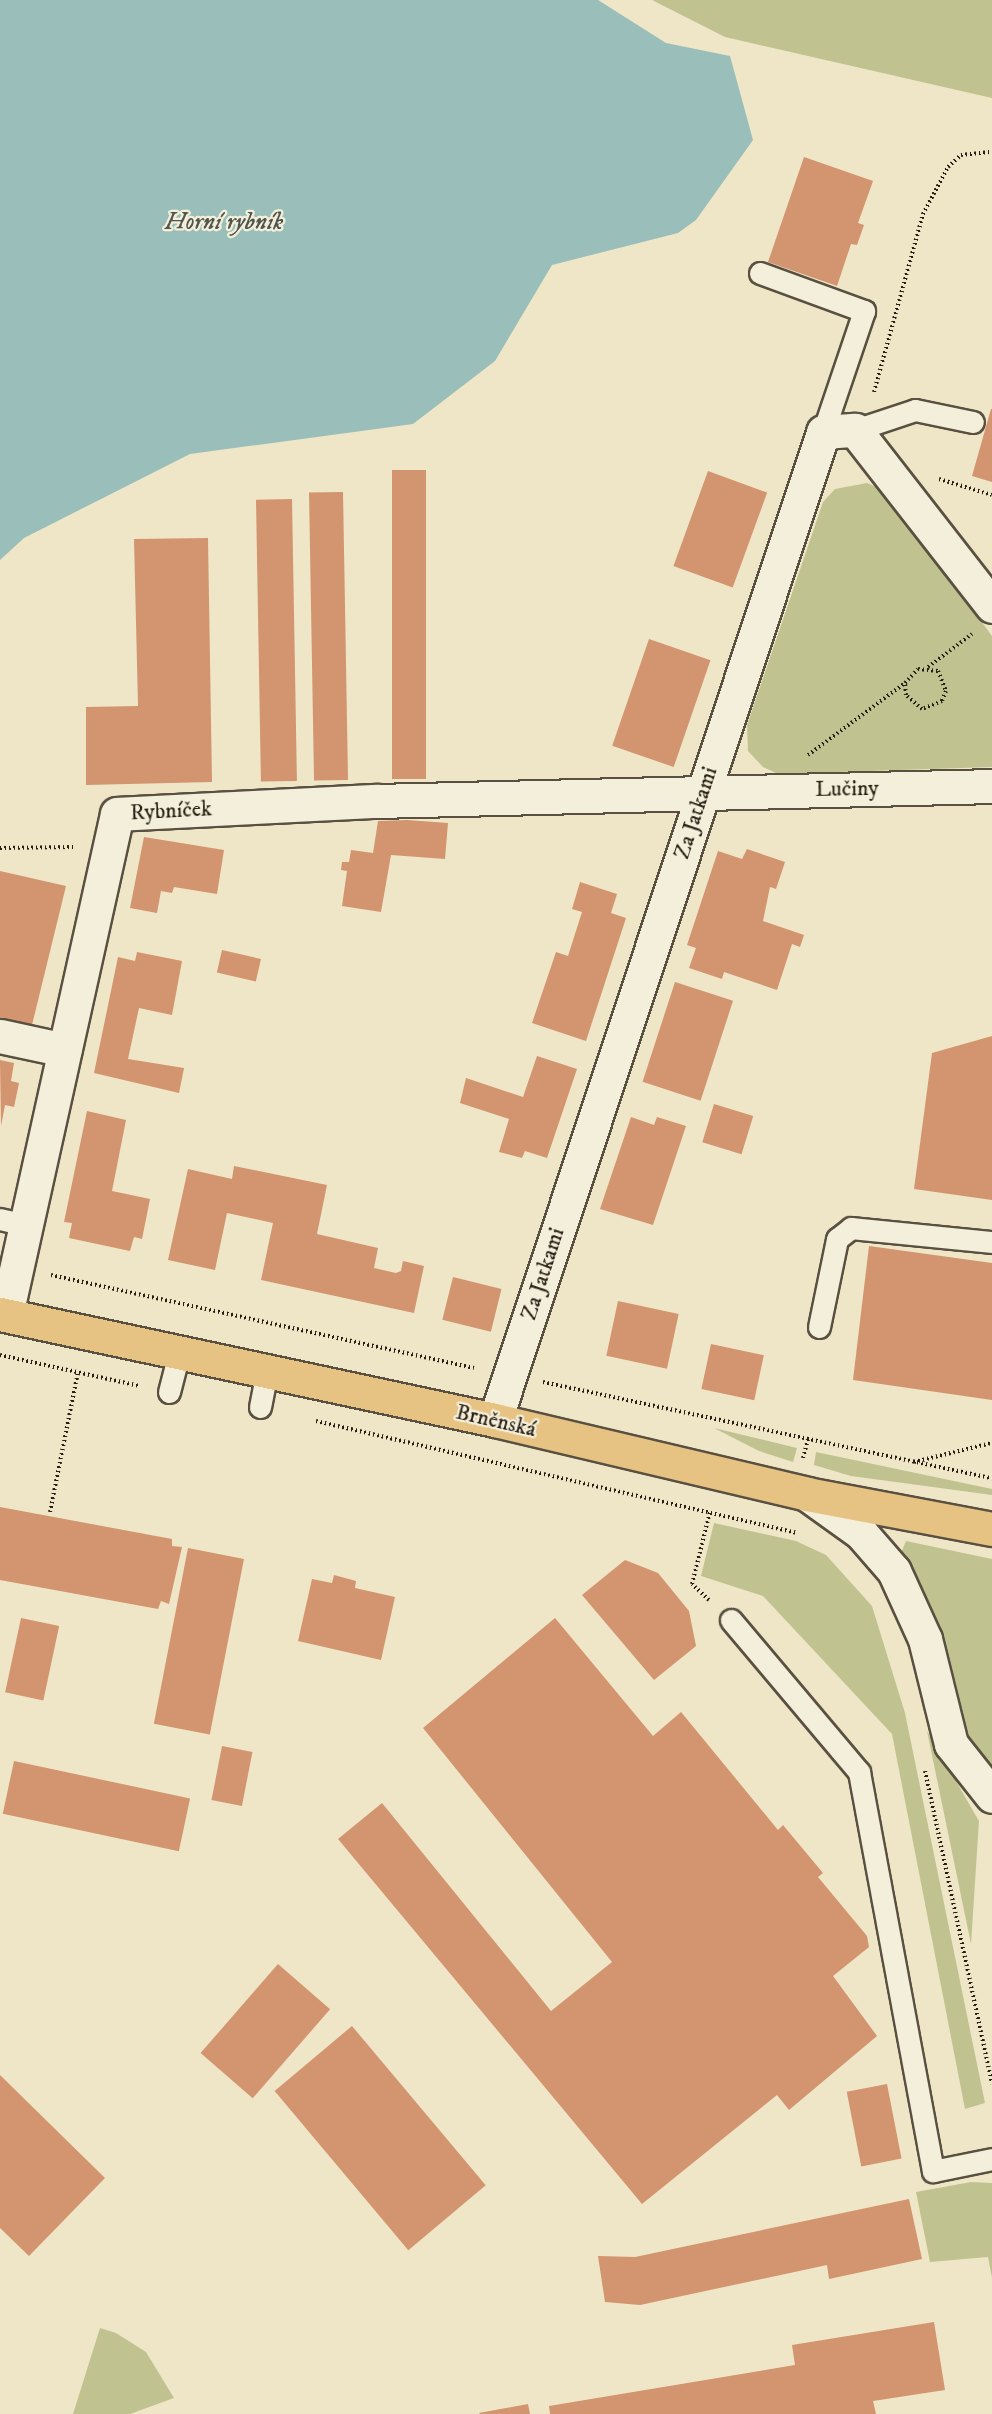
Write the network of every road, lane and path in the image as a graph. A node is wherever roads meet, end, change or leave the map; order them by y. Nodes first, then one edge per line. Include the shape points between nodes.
1 (992, 152) edge
2 (760, 273) dead end
3 (973, 422) dead end
4 (855, 430) junction
5 (823, 432) junction
6 (987, 616) edge
7 (927, 667) junction
8 (906, 683) junction
9 (805, 757) dead end
10 (992, 786) edge
11 (703, 793) junction
12 (109, 847) junction
13 (0, 848) edge
14 (0, 1036) edge
15 (65, 1050) junction
16 (13, 1222) edge
17 (992, 1242) edge
18 (17, 1268) junction
19 (3, 1315) edge
20 (819, 1327) dead end
21 (179, 1353) junction
22 (0, 1355) edge
23 (267, 1371) junction
24 (78, 1372) junction
25 (498, 1373) junction
26 (170, 1392) joint
27 (260, 1407) joint
28 (495, 1420) junction
29 (992, 1443) edge
30 (913, 1462) junction
31 (992, 1478) edge
32 (807, 1494) junction
33 (50, 1512) dead end
34 (710, 1512) junction
35 (992, 1529) edge
36 (801, 1534) dead end
37 (731, 1620) joint
38 (923, 1761) dead end
39 (992, 1796) edge
40 (991, 2071) edge
41 (992, 2084) edge
42 (992, 2160) edge

1 - 4 path via 961,154 948,167 922,214 880,382
2 - 5 lane, Za Jatkami via 864,311
3 - 4 lane via 915,411
4 - 5 street
4 - 6 street
5 - 11 street, Za Jatkami
6 - 7 path
7 - 8 path via 918,669
7 - 8 path via 945,680 942,701 922,709 906,695
8 - 9 path
10 - 11 street, Lučiny
11 - 12 street, Rybníček via 376,801 117,814
11 - 25 street, Za Jatkami
12 - 13 path
12 - 15 street, Rybníček
14 - 15 street
15 - 16 street, Rybníček
16 - 18 street, Rybníček
17 - 20 lane via 851,1228 837,1239
18 - 19 street, Rybníček
18 - 25 path
19 - 21 main road, Brněnská
21 - 23 main road, Brněnská
21 - 26 lane
22 - 24 path
23 - 27 lane
23 - 28 main road, Brněnská
24 - 26 path
24 - 33 path
25 - 28 street, Za Jatkami
25 - 30 path
27 - 34 path
28 - 32 main road, Brněnská
29 - 30 path
30 - 31 path
32 - 35 main road, Brněnská
32 - 39 street via 861,1533 898,1578 925,1640 951,1744
34 - 36 path
34 - 37 path via 692,1584
37 - 42 lane via 859,1772 933,2170
38 - 40 path
40 - 41 path

